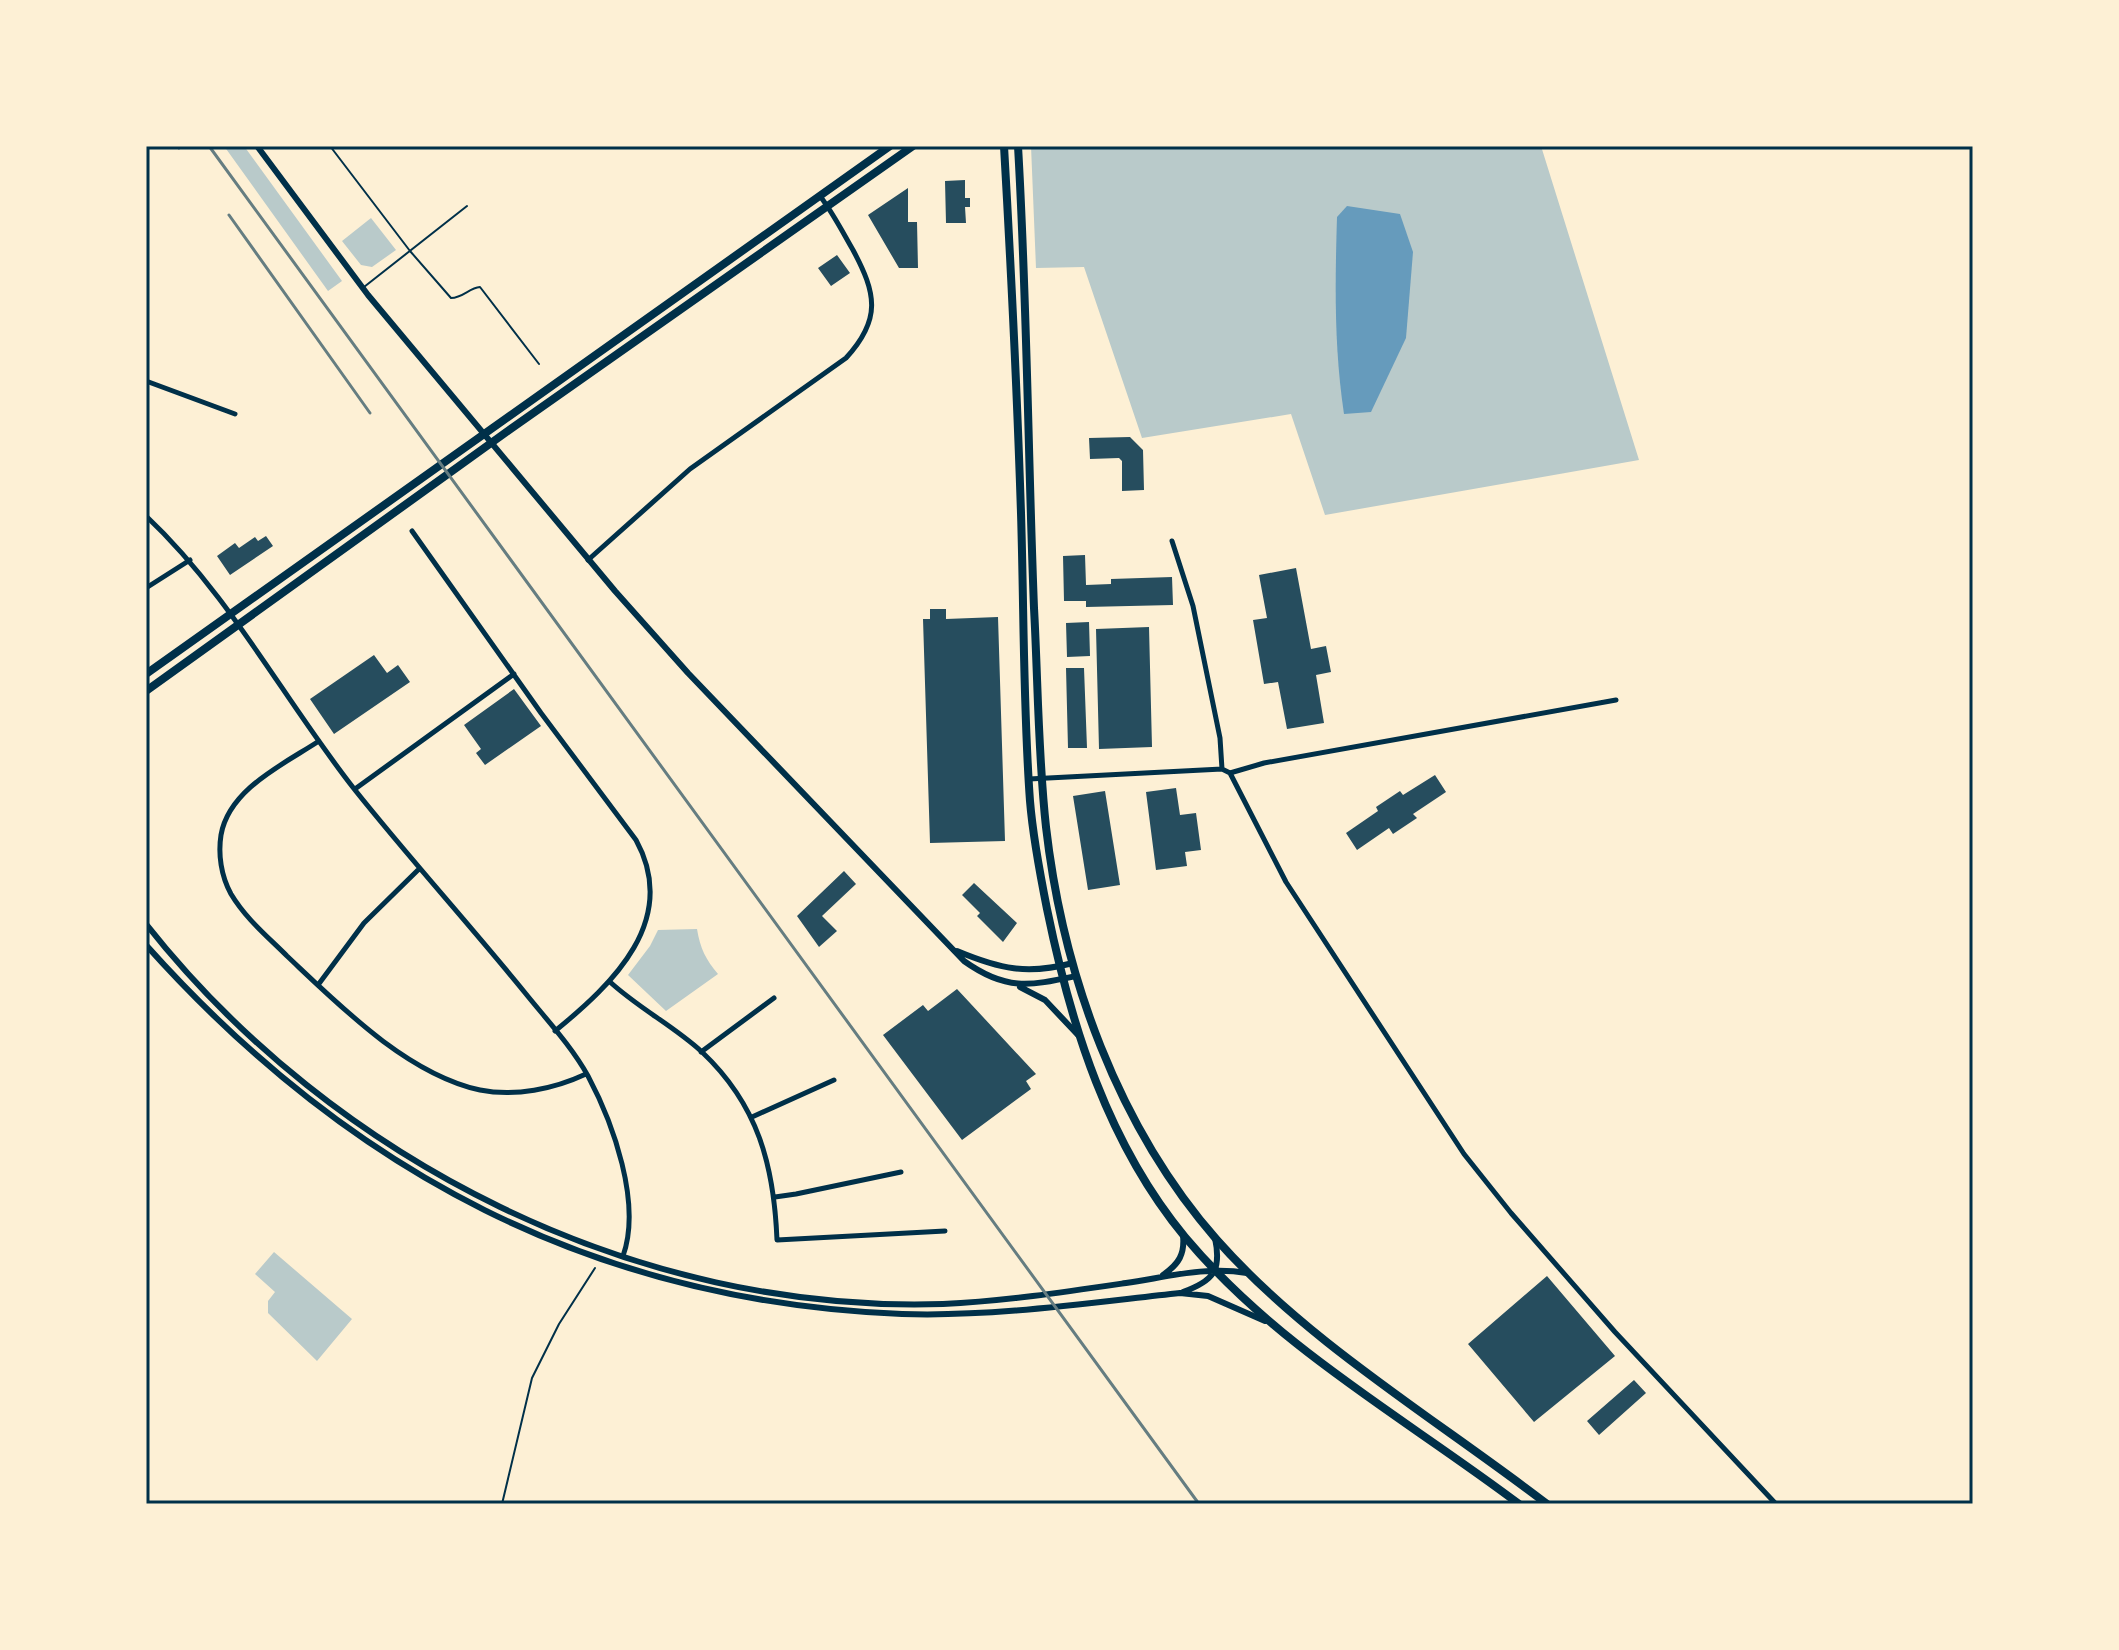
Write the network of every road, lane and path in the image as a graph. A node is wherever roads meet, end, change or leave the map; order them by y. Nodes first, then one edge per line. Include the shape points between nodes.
1 (257, 146) edge
2 (330, 146) edge
3 (890, 146) edge
4 (913, 146) edge
5 (997, 146) edge
6 (1004, 146) edge
7 (1018, 146) edge
8 (1005, 163) junction
9 (820, 196) junction
10 (467, 206) dead end
11 (829, 207) junction
12 (410, 251) junction
13 (363, 289) junction
14 (539, 364) dead end
15 (146, 381) edge
16 (235, 414) dead end
17 (146, 516) edge
18 (412, 531) dead end
19 (1172, 541) dead end
20 (190, 560) junction
21 (588, 560) junction
22 (146, 588) edge
23 (230, 614) junction
24 (238, 625) junction
25 (146, 674) edge
26 (514, 674) junction
27 (146, 691) edge
28 (1616, 700) dead end
29 (319, 741) junction
30 (1222, 769) junction
31 (1230, 773) junction
32 (1029, 779) junction
33 (1042, 779) junction
34 (355, 789) junction
35 (419, 869) junction
36 (146, 924) edge
37 (146, 945) edge
38 (954, 949) junction
39 (1073, 963) junction
40 (1059, 967) junction
41 (1076, 976) junction
42 (1062, 979) junction
43 (609, 981) junction
44 (318, 985) junction
45 (1017, 985) junction
46 (774, 998) dead end
47 (555, 1031) junction
48 (1080, 1038) junction
49 (701, 1052) junction
50 (587, 1074) junction
51 (834, 1080) dead end
52 (752, 1117) junction
53 (901, 1172) dead end
54 (775, 1197) junction
55 (945, 1231) dead end
56 (1183, 1235) junction
57 (1215, 1237) junction
58 (623, 1256) junction
59 (595, 1268) dead end
60 (1215, 1270) junction
61 (1247, 1273) junction
62 (1159, 1278) junction
63 (1180, 1293) junction
64 (1271, 1324) junction
65 (502, 1504) edge
66 (1519, 1504) edge
67 (1547, 1504) edge
68 (1776, 1504) edge

1 - 13 street
2 - 12 lane
3 - 9 main road
4 - 11 main road
5 - 8 main road
6 - 8 main road
7 - 33 main road
8 - 32 main road
9 - 11 street
9 - 23 main road
10 - 12 lane
11 - 21 street via 872,291 869,326 861,343 690,469
11 - 24 main road
12 - 13 lane
12 - 14 lane via 451,298 480,287
13 - 21 street
15 - 16 street
17 - 20 street
18 - 26 street
19 - 30 street via 1190,592
20 - 22 street
20 - 23 street
21 - 38 street via 688,673
23 - 24 street
23 - 25 main road
24 - 27 main road
24 - 29 street
26 - 34 street
26 - 43 street via 645,859 649,881 644,933
28 - 31 street
29 - 34 street
29 - 44 street via 242,796 221,833 220,856 230,892 249,921
30 - 31 street
30 - 33 street
31 - 68 street via 1286,882 1468,1160 1615,1332
32 - 33 street
32 - 40 main road via 1033,830
33 - 39 main road via 1052,872
34 - 35 street
35 - 44 street via 364,923
35 - 47 street
36 - 58 street via 221,1009 353,1123 487,1200
37 - 63 street via 214,1018 319,1109 451,1193 588,1255 724,1293 870,1312 967,1313
38 - 40 street via 1005,968
38 - 45 street via 977,970
39 - 40 street
39 - 41 main road
40 - 42 main road
41 - 42 street
41 - 57 main road via 1097,1038 1134,1117 1173,1182
42 - 45 street
42 - 48 main road
43 - 47 street
43 - 49 street
44 - 50 street via 373,1033 430,1070 480,1090 526,1092
45 - 48 street via 1045,1000
46 - 49 street
47 - 50 street
48 - 56 main road via 1116,1129
49 - 52 street
50 - 58 street via 615,1136 624,1171 628,1229
51 - 52 street
52 - 54 street
53 - 54 street
54 - 55 street via 777,1240
56 - 60 main road
56 - 62 street via 1179,1261
57 - 60 street
57 - 61 main road
58 - 62 street via 774,1292 903,1304 1011,1299
59 - 65 path via 532,1378
60 - 61 street
60 - 62 street
60 - 63 street via 1206,1283
60 - 64 main road
61 - 67 main road via 1301,1321
63 - 64 street via 1208,1296
64 - 66 main road

